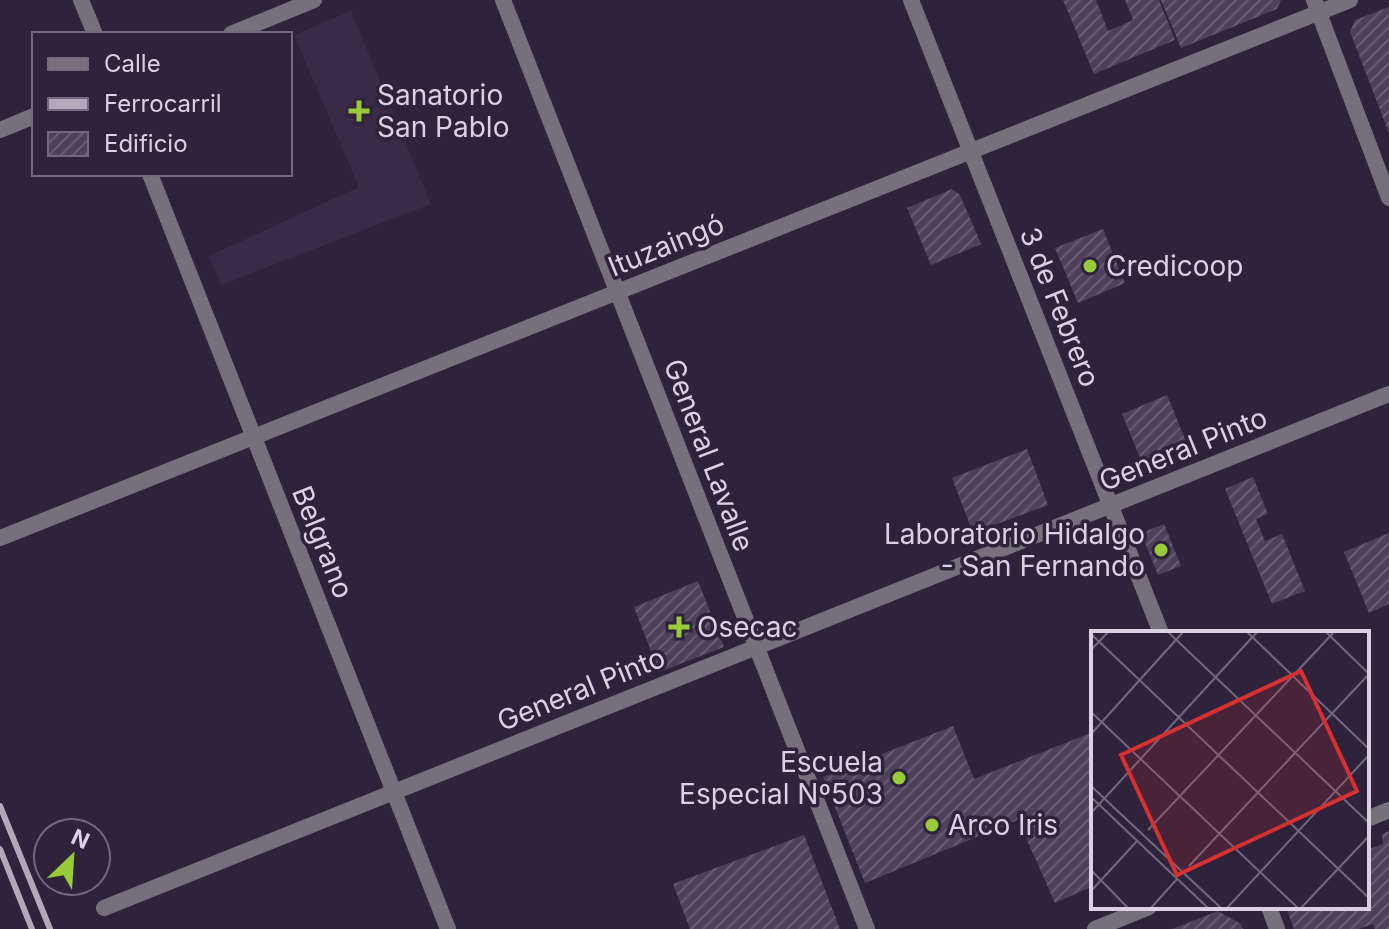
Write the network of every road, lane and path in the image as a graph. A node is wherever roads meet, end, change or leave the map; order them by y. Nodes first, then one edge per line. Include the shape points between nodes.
1 (81, 0) edge
2 (314, 0) edge
3 (503, 0) edge
4 (911, 0) edge
5 (1350, 0) edge
6 (1316, 6) edge
7 (94, 32) edge
8 (236, 32) edge
9 (32, 117) edge
10 (0, 130) edge
11 (971, 151) junction
12 (151, 176) edge
13 (1389, 198) edge
14 (617, 292) junction
15 (1389, 394) edge
16 (254, 437) junction
17 (1111, 506) junction
18 (0, 538) edge
19 (1160, 631) edge
20 (756, 647) junction
21 (394, 792) junction
22 (1389, 810) edge
23 (1369, 818) edge
24 (104, 908) dead end
25 (1144, 909) edge
26 (1270, 909) edge
27 (448, 929) edge
28 (867, 929) edge
29 (1095, 929) edge
30 (1277, 929) edge

1 - 7 street
2 - 8 street
3 - 14 street, General Lavalle
4 - 11 street, 3 de Febrero
5 - 6 street, Ituzaingó
6 - 11 street, Ituzaingó
6 - 13 street
9 - 10 street
11 - 14 street, Ituzaingó
11 - 17 street, 3 de Febrero
12 - 16 street, Belgrano
14 - 16 street, Ituzaingó
14 - 20 street, General Lavalle
15 - 17 street, General Pinto
16 - 18 street, Ituzaingó
16 - 21 street, Belgrano
17 - 19 street, 3 de Febrero
17 - 20 street, General Pinto
20 - 21 street, General Pinto
20 - 28 street, General Lavalle
21 - 24 street, General Pinto
21 - 27 street, Belgrano
22 - 23 street
25 - 29 street
26 - 30 street

